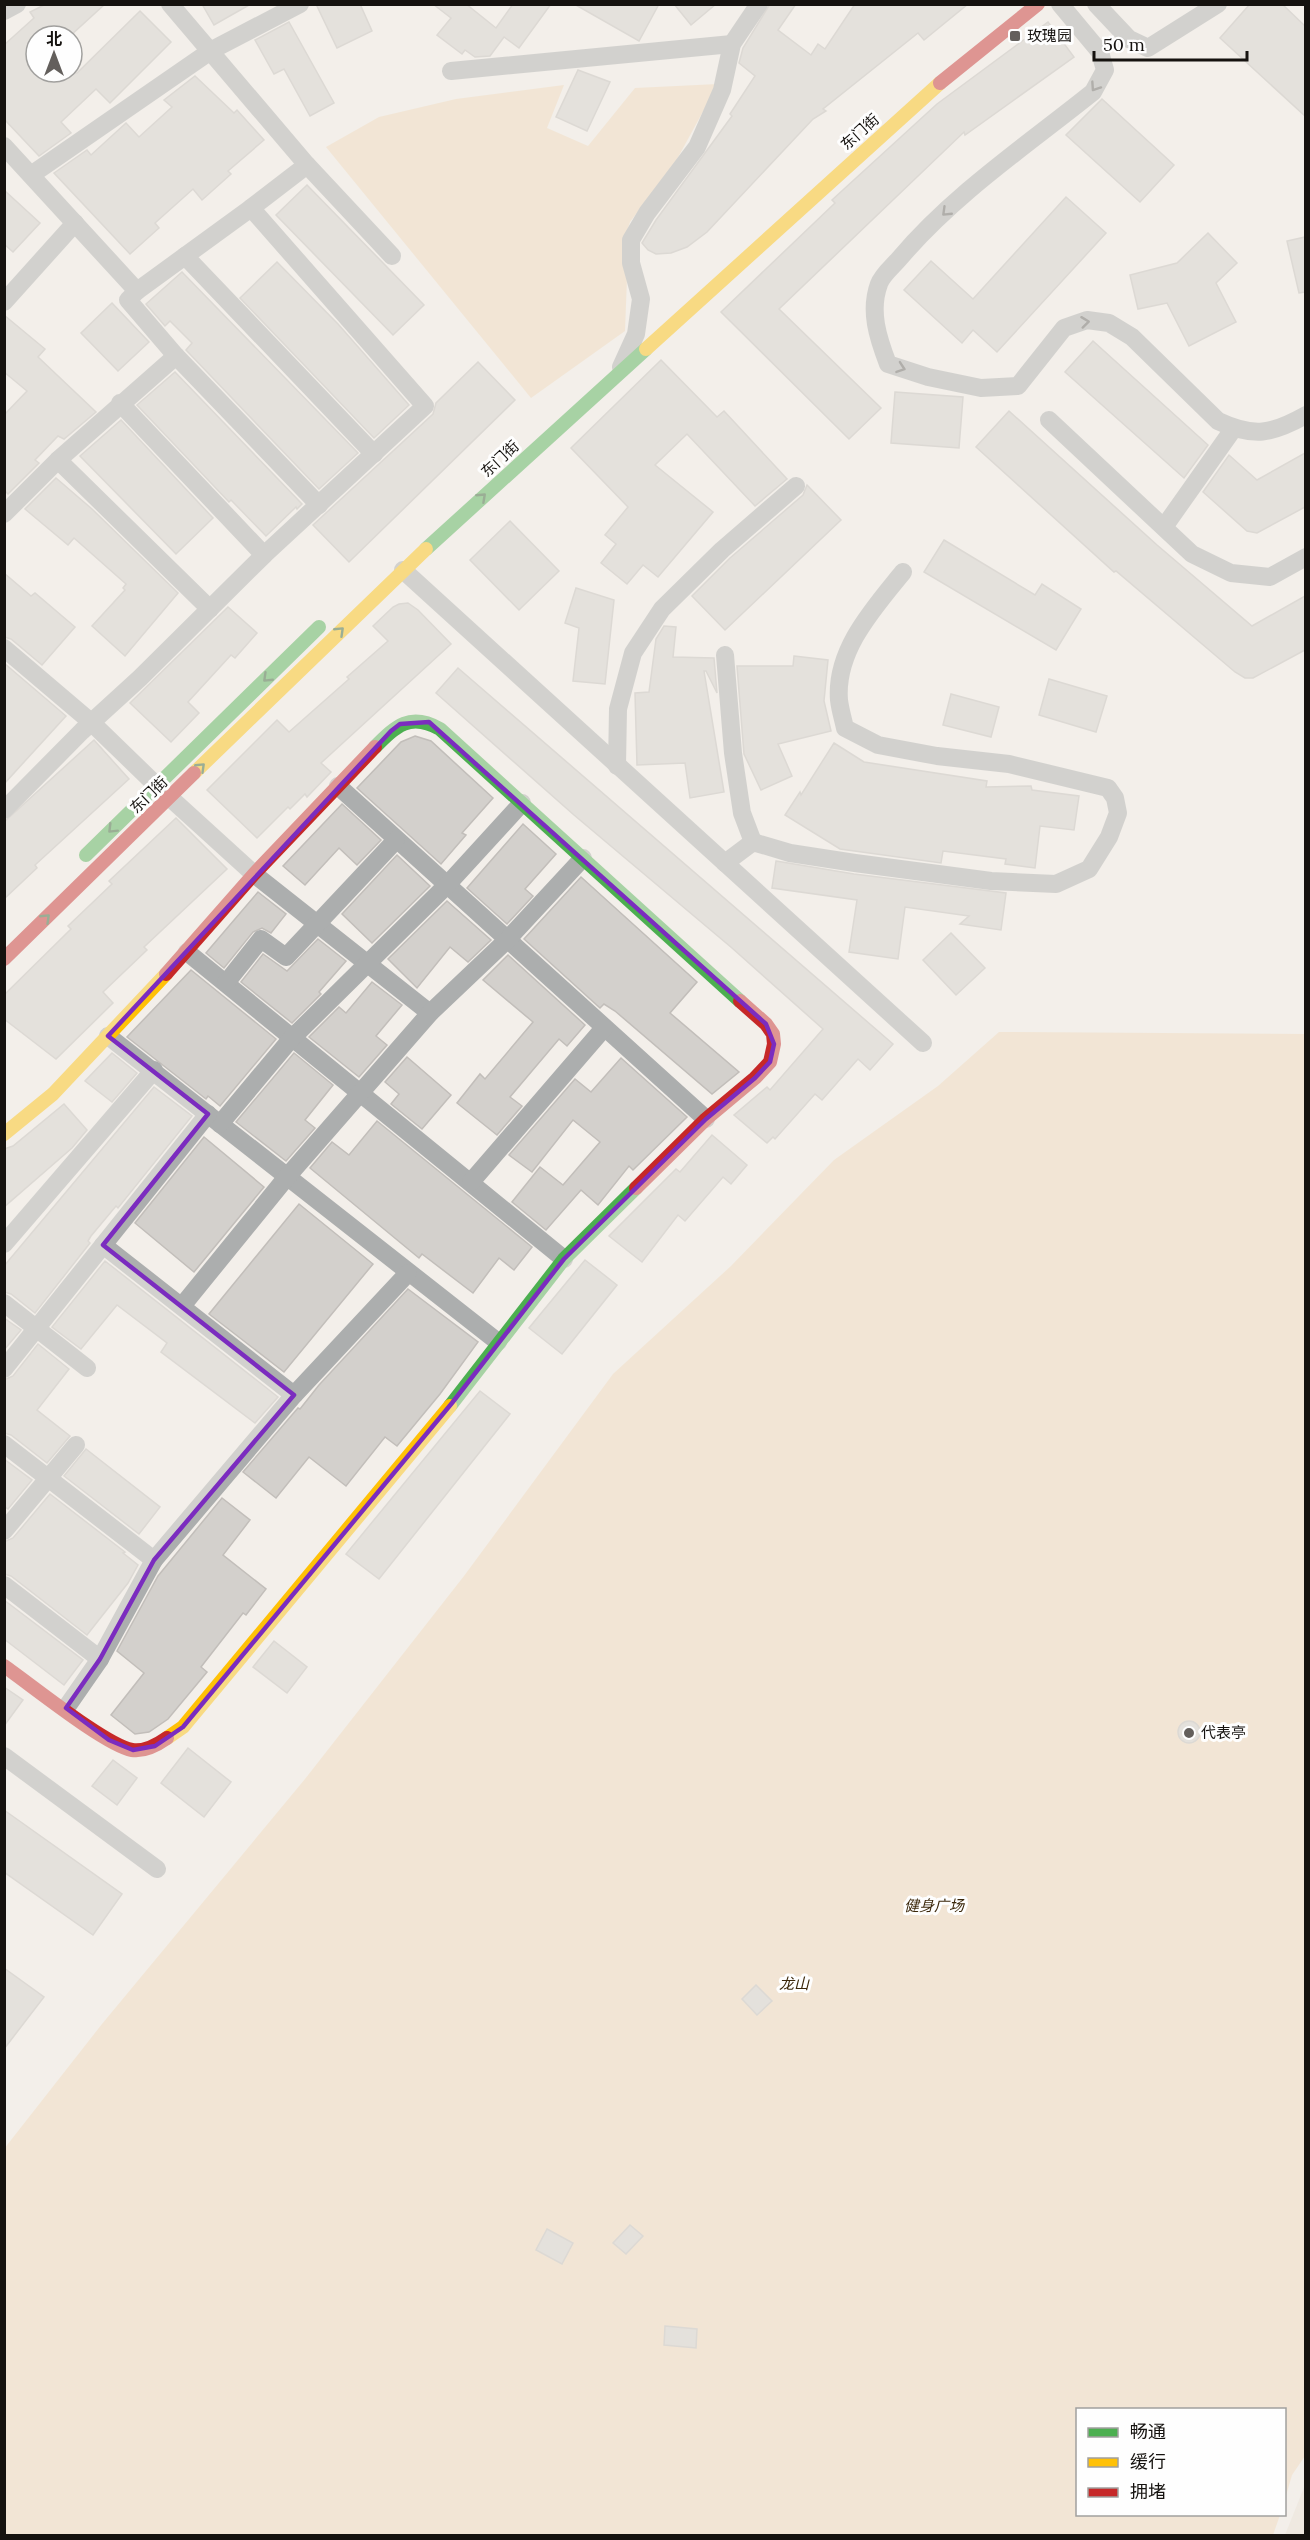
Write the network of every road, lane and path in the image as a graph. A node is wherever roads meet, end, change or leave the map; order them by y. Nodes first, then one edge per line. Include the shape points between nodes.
1 (17, 4) edge
2 (170, 4) edge
3 (300, 4) edge
4 (759, 4) edge
5 (1038, 4) edge
6 (1060, 4) edge
7 (1096, 4) edge
8 (1218, 4) edge
9 (4, 11) edge
10 (732, 44) junction
11 (451, 70) dead end
12 (4, 146) edge
13 (307, 165) junction
14 (31, 175) junction
15 (250, 208) junction
16 (75, 224) junction
17 (185, 256) junction
18 (392, 256) dead end
19 (137, 291) junction
20 (4, 302) edge
21 (653, 321) dead end
22 (635, 336) junction
23 (176, 356) junction
24 (614, 366) junction
25 (120, 403) junction
26 (1305, 415) edge
27 (1049, 420) dead end
28 (1234, 428) junction
29 (374, 454) junction
30 (58, 460) junction
31 (796, 486) dead end
32 (319, 505) junction
33 (4, 514) edge
34 (1164, 527) junction
35 (264, 555) junction
36 (1305, 557) edge
37 (403, 570) junction
38 (903, 572) dead end
39 (210, 609) junction
40 (326, 620) dead end
41 (4, 648) edge
42 (725, 654) dead end
43 (92, 722) junction
44 (617, 765) junction
45 (156, 785) junction
46 (338, 786) junction
47 (170, 797) junction
48 (522, 803) junction
49 (4, 810) edge
50 (396, 840) junction
51 (753, 842) junction
52 (583, 858) junction
53 (80, 861) dead end
54 (725, 863) junction
55 (254, 874) junction
56 (447, 885) junction
57 (317, 924) junction
58 (507, 940) junction
59 (187, 952) junction
60 (4, 959) edge
61 (367, 964) junction
62 (226, 983) junction
63 (430, 1013) junction
64 (604, 1028) junction
65 (108, 1036) junction
66 (291, 1039) junction
67 (923, 1043) dead end
68 (154, 1070) junction
69 (360, 1092) junction
70 (214, 1119) junction
71 (706, 1119) junction
72 (4, 1134) edge
73 (286, 1178) junction
74 (471, 1182) junction
75 (4, 1244) edge
76 (103, 1245) junction
77 (564, 1259) junction
78 (408, 1273) junction
79 (4, 1303) edge
80 (182, 1306) junction
81 (36, 1328) junction
82 (498, 1342) junction
83 (87, 1368) dead end
84 (4, 1369) edge
85 (294, 1395) junction
86 (4, 1444) edge
87 (76, 1445) dead end
88 (49, 1479) junction
89 (4, 1531) edge
90 (154, 1560) junction
91 (4, 1585) edge
92 (100, 1659) junction
93 (4, 1666) edge
94 (66, 1708) junction
95 (4, 1756) edge
96 (157, 1869) dead end

1 - 9 street
2 - 13 street
3 - 14 street via 212,50
4 - 10 street
5 - 24 street, 东门街 via 927,93
6 -> 28 street via 1100,52 1105,70 1094,92 960,198 879,282 874,311 888,364 981,388 1018,386 1064,328 1087,320 1109,323 1132,337 1218,421
7 - 8 street via 1129,39 1148,48
10 - 11 street
10 - 22 street via 722,90 697,147 630,240 630,263 641,299
12 - 14 street
13 - 15 street
13 - 18 street
14 - 16 street
15 - 17 street
15 - 29 street via 425,406
16 - 19 street
16 - 20 street
17 - 19 street
17 - 29 street
19 - 23 street via 128,300
21 - 22 street
22 - 24 street
23 - 25 street
23 - 32 street
37 -> 24 street, 东门街
25 - 30 street
25 - 35 street
26 - 28 street via 1280,429 1254,432
27 - 34 street
28 - 34 street
29 - 32 street
30 - 33 street
30 - 39 street
31 - 44 street via 662,609 633,654 618,709
32 - 35 street
34 - 36 street via 1192,554 1231,573 1270,577
35 - 39 street
37 - 44 street
47 -> 37 street, 东门街
38 - 51 street via 861,625 845,657 839,698 845,728 878,745 1009,765 1108,788 1118,813 1109,837 1089,869 1056,884 991,881 855,863 790,853
39 - 43 street
40 -> 45 street, 东门街
41 - 43 street
42 - 51 street via 733,753 742,813
43 - 45 street
43 - 49 street
44 - 54 street
45 - 47 street
45 -> 53 street, 东门街
46 - 48 street via 391,731 413,720 429,722 440,729
46 - 50 street
46 - 55 street
47 - 55 street
60 -> 47 street, 东门街
48 - 52 street
48 - 56 street
50 - 56 street
50 - 57 street
51 - 54 street
52 - 58 street
52 - 71 street via 773,1034 770,1062
54 - 67 street
55 - 57 street
55 - 59 street
56 - 58 street
56 - 61 street
57 - 61 street
57 - 62 street via 286,957 261,939
58 - 63 street
58 - 64 street
59 - 62 street
59 - 65 street
61 - 63 street
61 - 66 street
62 - 66 street
63 - 69 street
64 - 71 street
64 - 74 street
65 - 68 street
65 - 72 street via 53,1094
66 - 69 street
66 - 70 street
68 - 70 street
68 - 75 street
69 - 73 street
69 - 74 street
70 - 73 street
70 - 76 street
71 - 77 street
73 - 78 street
73 - 80 street
74 - 77 street
76 - 80 street
76 - 81 street
77 - 82 street
78 - 82 street
78 - 85 street
79 - 81 street
80 - 85 street
81 - 83 street
81 - 84 street
82 - 94 street via 452,1403 183,1727 155,1746 133,1750 109,1740
85 - 90 street
86 - 88 street
87 - 88 street
88 - 89 street
88 - 90 street
90 - 92 street
91 - 92 street
92 - 94 street
93 - 94 street
95 - 96 street

